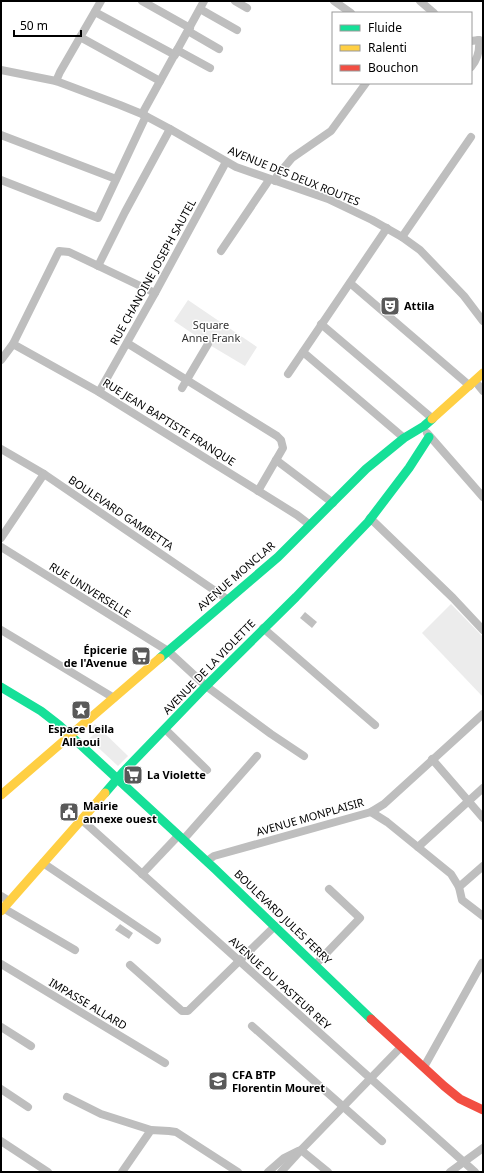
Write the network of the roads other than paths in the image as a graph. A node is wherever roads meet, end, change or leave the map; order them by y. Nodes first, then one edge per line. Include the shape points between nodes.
1 (101, 1) edge
2 (142, 1) edge
3 (204, 1) edge
4 (235, 1) edge
5 (334, 1) edge
6 (420, 1) edge
7 (247, 8) dead end
8 (200, 9) junction
9 (95, 12) junction
10 (350, 12) edge
11 (432, 12) edge
12 (189, 29) junction
13 (236, 30) dead end
14 (80, 37) junction
15 (478, 39) edge
16 (219, 49) dead end
17 (176, 52) junction
18 (472, 67) edge
19 (210, 68) dead end
20 (1, 70) edge
21 (160, 81) junction
22 (56, 82) junction
23 (365, 84) edge
24 (144, 115) junction
25 (170, 129) junction
26 (1, 135) edge
27 (471, 137) dead end
28 (226, 162) junction
29 (116, 179) junction
30 (1, 180) edge
31 (272, 180) junction
32 (387, 228) junction
33 (402, 237) junction
34 (221, 251) dead end
35 (98, 266) junction
36 (350, 283) junction
37 (155, 293) junction
38 (483, 321) edge
39 (321, 324) junction
40 (127, 343) junction
41 (13, 344) junction
42 (208, 344) dead end
43 (302, 352) junction
44 (1, 360) edge
45 (483, 373) edge
46 (288, 374) dead end
47 (187, 380) junction
48 (472, 384) junction
49 (182, 388) dead end
50 (483, 391) edge
51 (99, 392) junction
52 (433, 419) junction
53 (424, 426) junction
54 (429, 437) junction
55 (404, 438) junction
56 (1, 448) edge
57 (276, 460) junction
58 (44, 474) junction
59 (258, 491) junction
60 (483, 497) edge
61 (332, 502) junction
62 (370, 518) junction
63 (310, 525) junction
64 (4, 527) edge
65 (1, 538) edge
66 (1, 547) edge
67 (227, 599) junction
68 (263, 628) junction
69 (1, 630) edge
70 (483, 630) edge
71 (168, 651) junction
72 (1, 686) edge
73 (206, 686) junction
74 (114, 698) junction
75 (483, 714) edge
76 (375, 726) dead end
77 (165, 729) junction
78 (71, 736) junction
79 (257, 756) dead end
80 (304, 756) dead end
81 (432, 760) junction
82 (207, 770) dead end
83 (117, 780) junction
84 (483, 788) edge
85 (1, 795) edge
86 (468, 801) junction
87 (371, 812) junction
88 (483, 818) edge
89 (82, 820) junction
90 (180, 838) junction
91 (418, 847) junction
92 (206, 862) junction
93 (43, 863) junction
94 (483, 866) edge
95 (142, 874) junction
96 (459, 887) junction
97 (329, 889) dead end
98 (1, 896) edge
99 (9, 901) junction
100 (2, 910) edge
101 (483, 916) edge
102 (275, 926) junction
103 (157, 940) dead end
104 (75, 950) dead end
105 (240, 962) junction
106 (482, 963) edge
107 (1, 964) edge
108 (130, 965) dead end
109 (315, 965) junction
110 (252, 1026) dead end
111 (1, 1027) edge
112 (31, 1046) dead end
113 (401, 1047) junction
114 (164, 1063) dead end
115 (424, 1067) junction
116 (370, 1078) junction
117 (1, 1090) edge
118 (67, 1097) dead end
119 (28, 1107) dead end
120 (343, 1107) junction
121 (482, 1107) edge
122 (151, 1130) junction
123 (1, 1141) edge
124 (382, 1141) dead end
125 (483, 1148) edge
126 (301, 1150) junction
127 (464, 1162) junction
128 (48, 1172) edge
129 (122, 1172) edge
130 (238, 1172) edge
131 (268, 1172) edge
132 (282, 1172) edge
133 (328, 1172) edge
134 (450, 1172) edge
135 (475, 1172) edge

1 - 9 street
2 - 12 street
3 - 8 street
4 - 7 street
5 - 10 street
6 - 11 street
8 - 12 street
8 - 13 street
9 - 14 street
9 - 17 street
12 - 16 street
12 - 17 street
14 - 21 street
14 - 22 street
15 - 18 street via 480,48
17 - 19 street
17 - 21 street
20 - 22 street, AVENUE DES DEUX ROUTES
21 - 24 street
22 - 24 street, AVENUE DES DEUX ROUTES
23 - 31 street via 331,131 292,158
24 - 25 street, AVENUE DES DEUX ROUTES
24 - 29 street
25 - 28 street, AVENUE DES DEUX ROUTES
25 - 35 street
26 - 29 street
27 - 33 street
28 - 31 street, AVENUE DES DEUX ROUTES
28 - 37 street, RUE CHANOINE JOSEPH SAUTEL
29 - 30 street via 98,218
31 - 32 street, AVENUE DES DEUX ROUTES via 328,199
31 - 34 street
32 - 33 street, AVENUE DES DEUX ROUTES
32 - 36 street
33 - 38 street, AVENUE DES DEUX ROUTES via 434,264
35 - 37 street
35 - 41 street via 69,252 59,251
36 - 39 street
36 - 48 street
37 - 40 street, RUE CHANOINE JOSEPH SAUTEL
39 - 43 street
39 - 52 street
40 - 47 street
40 - 51 street, RUE CHANOINE JOSEPH SAUTEL
41 - 44 street
41 - 51 street, RUE JEAN BAPTISTE FRANQUE
42 - 47 street
43 - 46 street
43 - 55 street
45 - 48 street, AVENUE MONCLAR
47 - 49 street
47 - 57 street via 278,436 283,448
48 - 50 street
48 - 52 street, AVENUE MONCLAR
51 - 59 street, RUE JEAN BAPTISTE FRANQUE
52 - 53 street, AVENUE MONCLAR
53 - 54 street
53 - 55 street, AVENUE MONCLAR
54 - 60 street
54 - 62 street, AVENUE DE LA VIOLETTE via 409,468
55 - 61 street, AVENUE MONCLAR via 366,469
56 - 58 street, BOULEVARD GAMBETTA
57 - 59 street
57 - 61 street
58 - 64 street
58 - 67 street, BOULEVARD GAMBETTA
59 - 63 street, RUE JEAN BAPTISTE FRANQUE
61 - 63 street, AVENUE MONCLAR
62 - 68 street, AVENUE DE LA VIOLETTE via 296,597
62 - 70 street
63 - 67 street, AVENUE MONCLAR via 278,557
64 - 65 street
66 - 71 street, RUE UNIVERSELLE
67 - 71 street, AVENUE MONCLAR
68 - 73 street, AVENUE DE LA VIOLETTE
68 - 76 street
69 - 74 street
71 - 73 street, RUE UNIVERSELLE
71 - 74 street, AVENUE MONCLAR
72 - 78 street, BOULEVARD JULES FERRY via 43,712
73 - 77 street, AVENUE DE LA VIOLETTE
73 - 80 street, RUE UNIVERSELLE
74 - 78 street, AVENUE MONCLAR
75 - 81 street, AVENUE MONPLAISIR
77 - 82 street
77 - 83 street, AVENUE DE LA VIOLETTE
78 - 83 street, BOULEVARD JULES FERRY
78 - 85 street, AVENUE MONCLAR
79 - 90 street
81 - 86 street
81 - 87 street, AVENUE MONPLAISIR via 384,804
83 - 89 street, AVENUE DE LA VIOLETTE
83 - 90 street, BOULEVARD JULES FERRY
84 - 86 street
86 - 88 street
86 - 91 street
87 - 91 street
87 - 92 street, AVENUE MONPLAISIR via 214,856
89 - 93 street, AVENUE DE LA VIOLETTE
89 - 95 street, AVENUE DU PASTEUR REY
90 - 92 street, BOULEVARD JULES FERRY
90 - 95 street
91 - 96 street via 451,874
92 - 102 street, BOULEVARD JULES FERRY
93 - 99 street, AVENUE DE LA VIOLETTE
93 - 103 street
94 - 96 street
95 - 105 street, AVENUE DU PASTEUR REY
96 - 101 street via 462,900
97 - 109 street via 360,918
98 - 99 street
99 - 100 street, AVENUE DE LA VIOLETTE
100 - 104 street
102 - 105 street
102 - 109 street, BOULEVARD JULES FERRY
105 - 108 street via 188,1011 182,1011
105 - 116 street, AVENUE DU PASTEUR REY
106 - 115 street
107 - 114 street, IMPASSE ALLARD
109 - 113 street, BOULEVARD JULES FERRY
110 - 120 street
111 - 112 street
113 - 115 street, BOULEVARD JULES FERRY
113 - 116 street
115 - 121 street, BOULEVARD JULES FERRY via 460,1099
116 - 120 street
116 - 127 street, AVENUE DU PASTEUR REY
117 - 119 street
118 - 122 street via 101,1114
120 - 124 street
120 - 126 street
122 - 129 street
122 - 130 street via 176,1132
123 - 128 street
125 - 127 street
126 - 131 street via 284,1158
126 - 132 street
126 - 133 street
127 - 134 street
127 - 135 street, AVENUE DU PASTEUR REY

